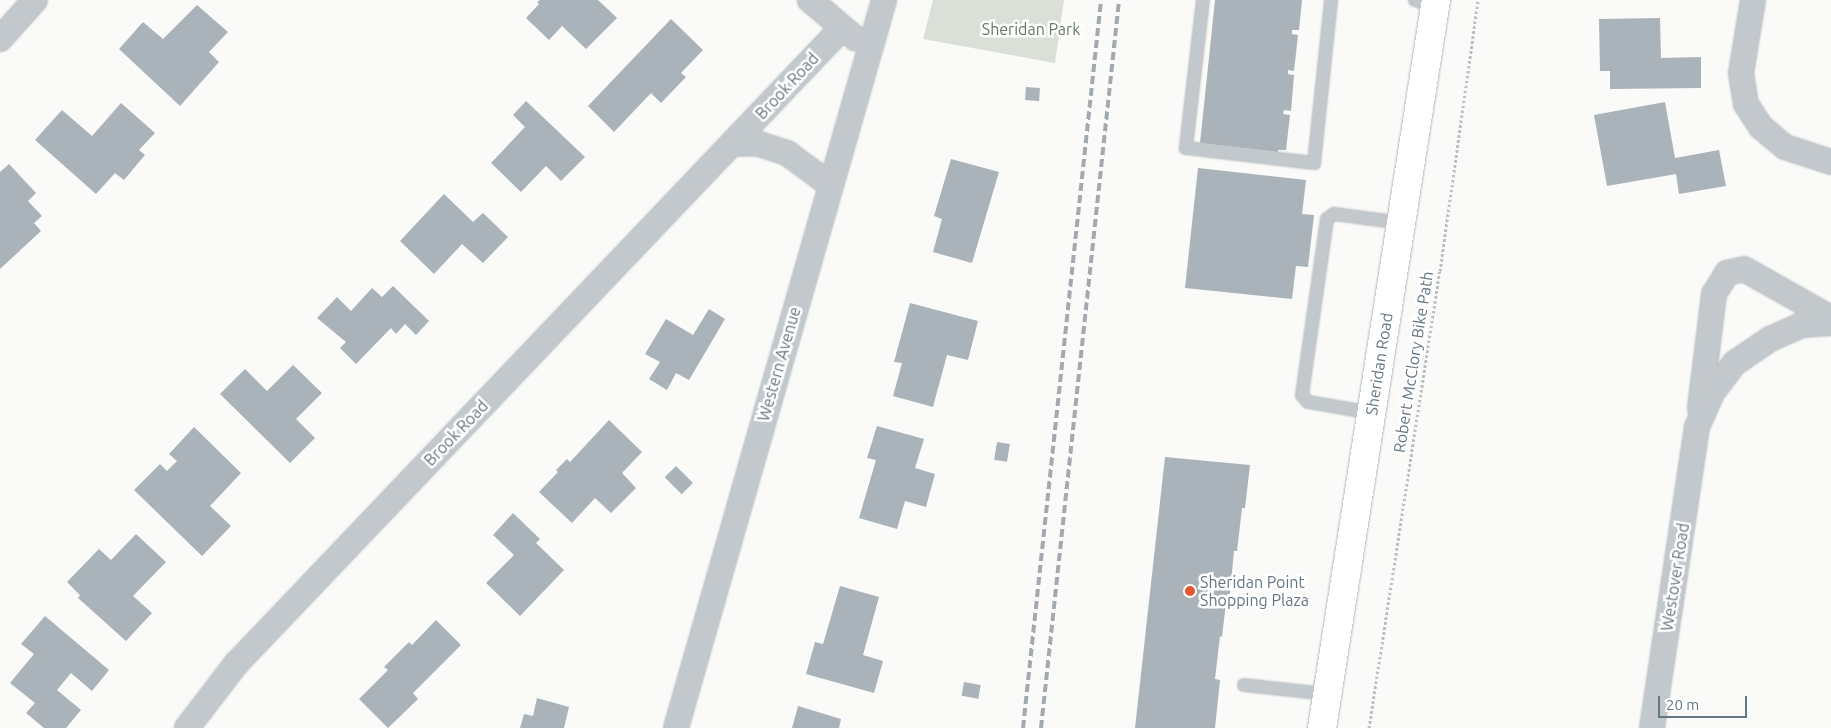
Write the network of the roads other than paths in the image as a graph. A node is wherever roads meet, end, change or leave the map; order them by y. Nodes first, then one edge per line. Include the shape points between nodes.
1 (35, 0) edge
2 (810, 0) edge
3 (884, 0) edge
4 (1203, 0) edge
5 (1331, 0) edge
6 (1753, 0) edge
7 (1429, 2) edge
8 (842, 28) junction
9 (0, 39) edge
10 (870, 49) junction
11 (732, 144) junction
12 (1831, 162) edge
13 (830, 184) junction
14 (1402, 223) junction
15 (1831, 318) edge
16 (1831, 323) edge
17 (1372, 413) junction
18 (1697, 427) junction
19 (1244, 685) dead end
20 (1327, 694) junction
21 (187, 728) edge
22 (676, 728) edge
23 (1322, 728) edge
24 (1652, 728) edge

1 - 9 street
2 - 8 street
3 - 10 street, Western Avenue
4 - 5 lane via 1186,148 1314,163
6 - 12 street via 1741,72 1746,104 1761,127 1785,148
7 - 14 main road, Sheridan Road
8 - 10 street
8 - 11 street, Brook Road
10 - 13 street, Western Avenue
11 - 13 street, Brook Road via 756,143 787,153
11 - 21 street, Brook Road via 236,664
13 - 22 street, Western Avenue
14 - 17 main road, Sheridan Road
14 - 17 lane via 1334,214 1327,219 1302,395 1308,402
15 - 18 street, Westover Road via 1744,268 1727,273 1714,294
16 - 18 street, Westover Road via 1801,325 1770,339 1735,363 1712,393
17 - 20 main road, Sheridan Road
18 - 24 street, Westover Road
19 - 20 lane
20 - 23 main road, Sheridan Road

